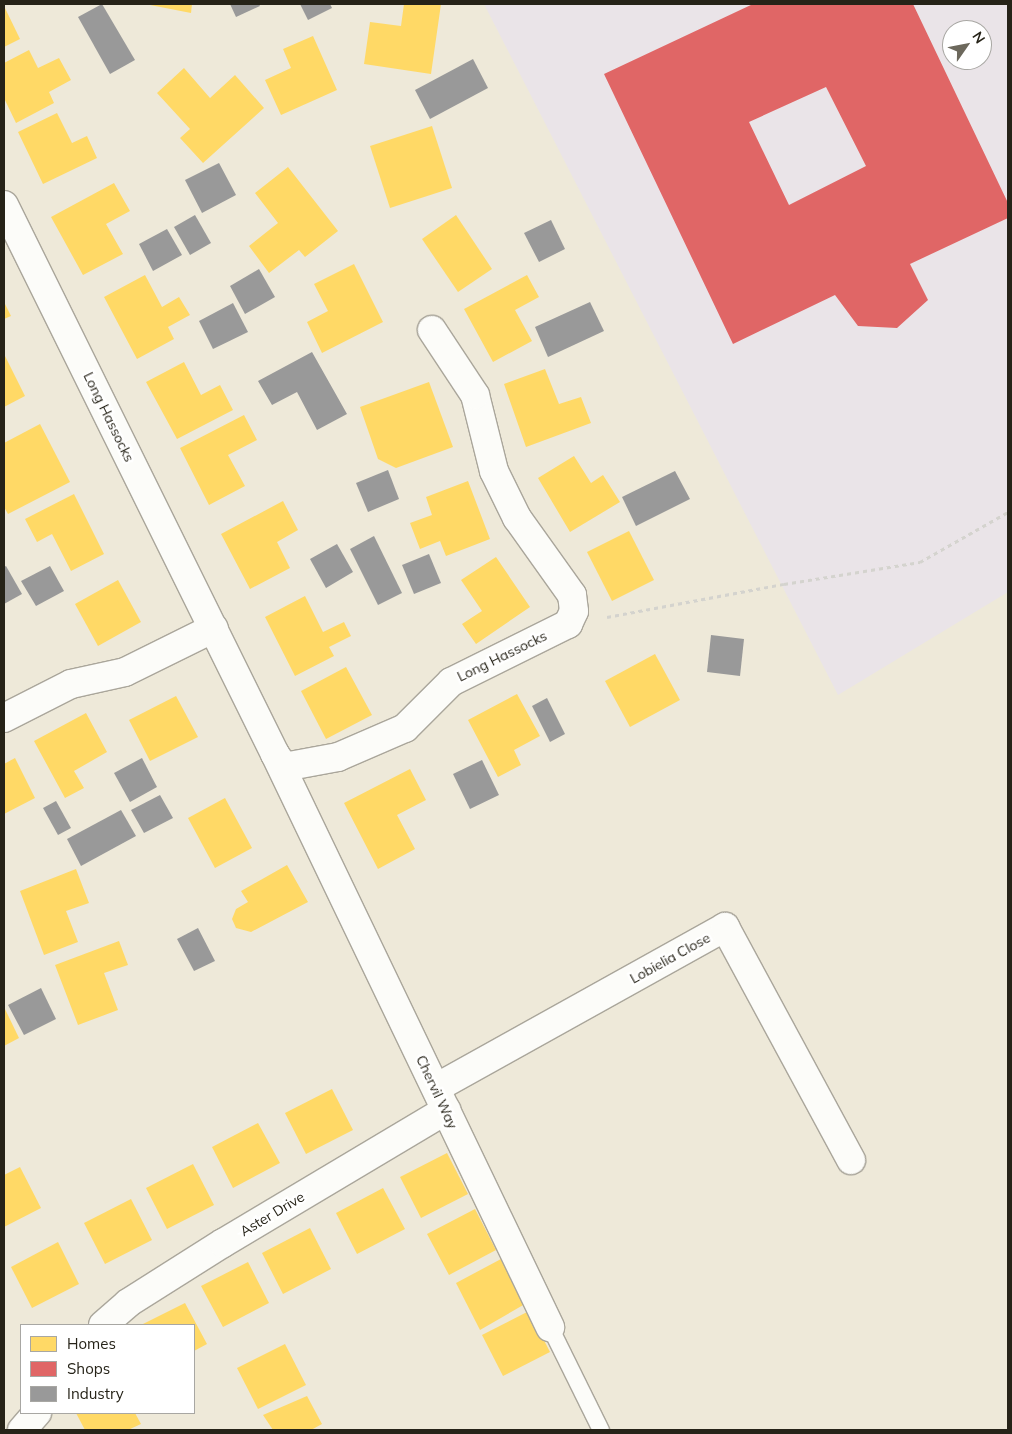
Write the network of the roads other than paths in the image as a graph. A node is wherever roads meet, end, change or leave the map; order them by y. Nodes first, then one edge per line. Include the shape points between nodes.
1 (4, 205) edge
2 (432, 330) dead end
3 (214, 628) junction
4 (4, 718) edge
5 (275, 754) junction
6 (441, 1099) junction
7 (851, 1160) dead end
8 (104, 1324) edge
9 (550, 1327) joint
10 (36, 1414) edge
11 (22, 1430) edge
12 (601, 1430) edge

1 - 3 street, Long Hassocks
2 - 5 street, Long Hassocks via 475,395 494,471 517,518 572,595 574,611 568,624 451,682 405,728 338,758 284,767
3 - 4 street via 125,672 71,684
3 - 5 street, Long Hassocks
5 - 6 street, Chervil Way
6 - 7 street, Lobielia Close via 725,927
6 - 8 street, Aster Drive via 128,1303
6 - 9 street, Chervil Way
9 - 12 lane, Chervil Way
10 - 11 street

